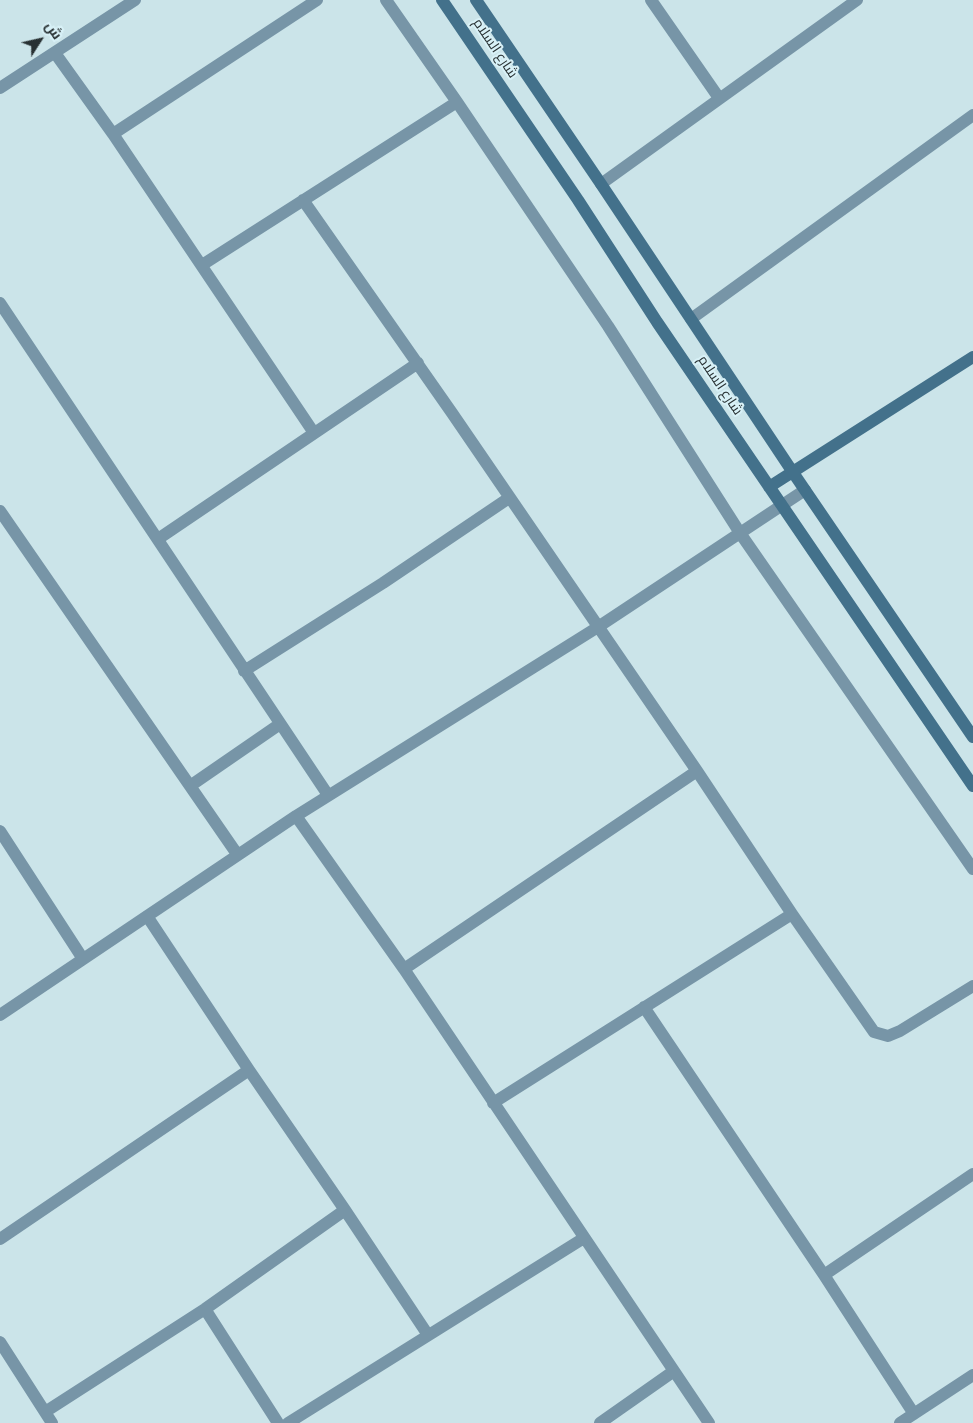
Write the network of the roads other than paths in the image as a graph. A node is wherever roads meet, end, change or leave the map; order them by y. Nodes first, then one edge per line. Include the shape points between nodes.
1 (135, 0) edge
2 (317, 0) edge
3 (386, 0) edge
4 (442, 0) edge
5 (476, 0) edge
6 (651, 0) edge
7 (858, 0) edge
8 (55, 53) junction
9 (0, 88) edge
10 (719, 98) junction
11 (457, 102) junction
12 (973, 115) edge
13 (113, 134) junction
14 (601, 184) junction
15 (303, 200) junction
16 (202, 265) junction
17 (0, 302) edge
18 (690, 319) junction
19 (973, 357) edge
20 (418, 363) junction
21 (314, 432) junction
22 (792, 471) junction
23 (769, 487) junction
24 (806, 490) junction
25 (509, 498) junction
26 (782, 506) junction
27 (0, 511) edge
28 (740, 533) junction
29 (158, 538) junction
30 (598, 627) junction
31 (244, 671) junction
32 (280, 724) junction
33 (973, 738) edge
34 (697, 771) junction
35 (190, 786) junction
36 (973, 786) edge
37 (328, 795) junction
38 (296, 816) junction
39 (0, 831) edge
40 (238, 854) junction
41 (973, 869) edge
42 (792, 914) junction
43 (147, 916) junction
44 (83, 958) junction
45 (404, 968) junction
46 (973, 986) edge
47 (644, 1007) junction
48 (0, 1015) edge
49 (249, 1070) junction
50 (494, 1103) junction
51 (973, 1174) edge
52 (345, 1210) junction
53 (584, 1238) junction
54 (0, 1239) edge
55 (824, 1275) junction
56 (206, 1309) junction
57 (428, 1335) junction
58 (2, 1350) edge
59 (674, 1372) junction
60 (973, 1375) edge
61 (914, 1414) junction
62 (49, 1418) edge
63 (278, 1423) edge
64 (288, 1423) edge
65 (600, 1423) edge
66 (709, 1423) edge
67 (900, 1423) edge

1 - 8 street
2 - 13 street
3 - 11 street
4 - 23 main road, شارع السلام
5 - 14 main road, شارع السلام
6 - 10 street
7 - 10 street
8 - 9 street
8 - 13 street
10 - 14 street
11 - 15 street
11 - 28 street via 608,326
12 - 18 street
13 - 16 street
14 - 18 main road, شارع السلام
15 - 16 street
15 - 20 street
16 - 21 street
17 - 29 street
18 - 22 main road, شارع السلام
19 - 22 main road
20 - 21 street
20 - 25 street
21 - 29 street
22 - 23 main road
22 - 24 main road, شارع السلام
23 - 26 main road, شارع السلام
24 - 26 street
24 - 33 main road, شارع السلام
25 - 30 street
25 - 31 street
26 - 28 street
26 - 36 main road, شارع السلام
27 - 35 street
28 - 30 street
28 - 41 street
29 - 31 street
30 - 34 street
30 - 37 street
31 - 32 street
32 - 35 street
32 - 37 street
34 - 42 street
34 - 45 street
35 - 40 street
37 - 38 street
38 - 40 street
38 - 45 street
39 - 44 street
40 - 43 street
42 - 46 street via 874,1032 888,1036 900,1031
42 - 47 street
43 - 44 street
43 - 49 street
44 - 48 street
45 - 50 street
47 - 50 street
47 - 55 street
49 - 52 street
49 - 54 street
50 - 53 street
51 - 55 street
52 - 56 street
52 - 57 street
53 - 57 street
53 - 59 street
55 - 61 street
56 - 62 street
56 - 63 street
57 - 64 street
58 - 62 street
59 - 65 street
59 - 66 street
60 - 61 street
61 - 67 street

